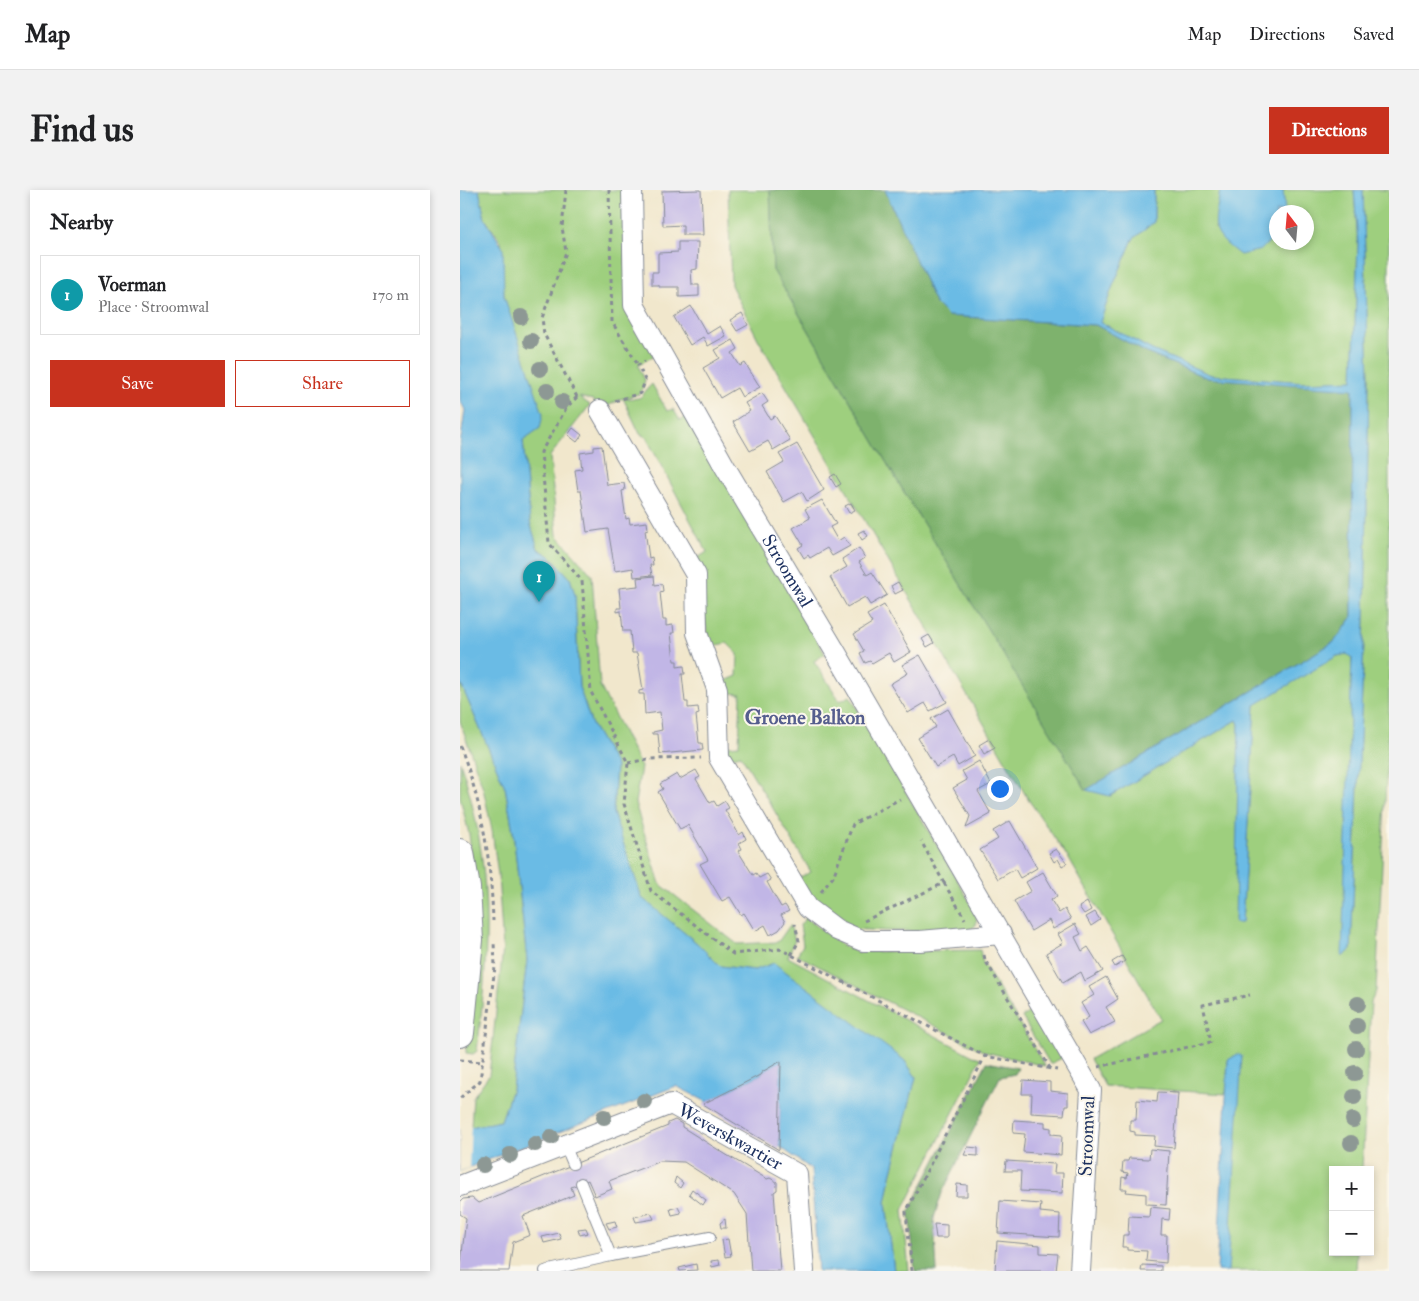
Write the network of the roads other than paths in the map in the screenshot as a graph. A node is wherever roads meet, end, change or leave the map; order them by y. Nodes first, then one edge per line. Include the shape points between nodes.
1 (632, 190) edge
2 (600, 410) dead end
3 (460, 853) edge
4 (1001, 934) junction
5 (460, 1033) edge
6 (565, 1145) junction
7 (573, 1164) dead end
8 (581, 1183) dead end
9 (460, 1186) edge
10 (710, 1237) dead end
11 (611, 1256) junction
12 (544, 1271) edge
13 (804, 1271) edge
14 (1080, 1271) edge

1 - 4 street, Stroomwal via 634,305 725,467
2 - 4 street via 696,575 697,633 717,689 719,758 808,908 841,932 863,941 920,941
3 - 5 main road via 469,940
4 - 14 street, Stroomwal via 1091,1090
6 - 7 lane
6 - 9 street, Weverskwartier
6 - 13 street, Weverskwartier via 671,1104 797,1174
8 - 11 lane
10 - 11 lane
11 - 12 lane

